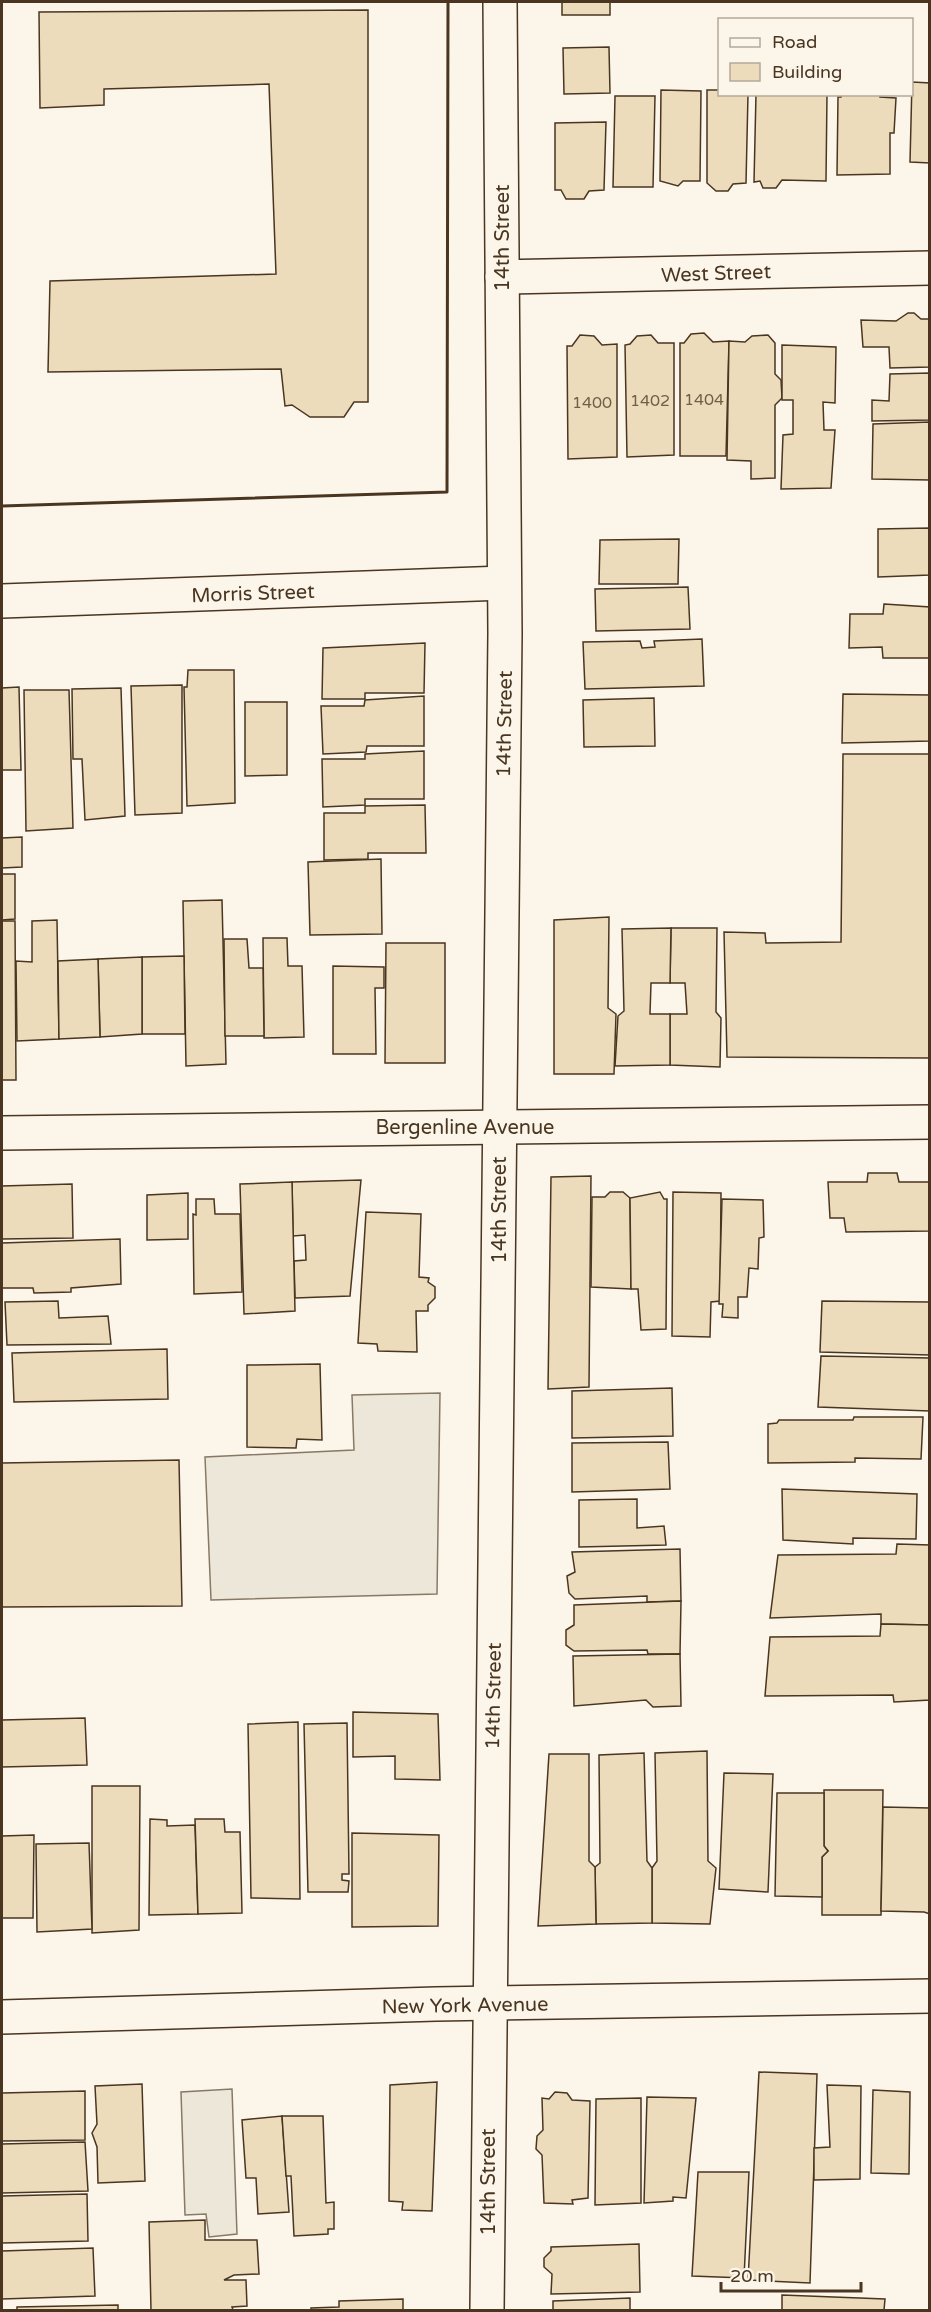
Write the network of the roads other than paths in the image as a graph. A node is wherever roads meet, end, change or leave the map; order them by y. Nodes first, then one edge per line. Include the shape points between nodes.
1 (500, 2) edge
2 (930, 268) edge
3 (502, 277) junction
4 (504, 584) junction
5 (2, 601) edge
6 (930, 1122) edge
7 (499, 1127) junction
8 (2, 1133) edge
9 (930, 1996) edge
10 (490, 2004) junction
11 (2, 2017) edge
12 (487, 2310) edge

1 - 3 street, 14th Street
2 - 3 street, West Street
3 - 4 street, 14th Street
4 - 5 street, Morris Street
4 - 7 street, 14th Street
6 - 7 street, Bergenline Avenue
7 - 8 street, Bergenline Avenue
7 - 10 street, 14th Street
9 - 10 street, New York Avenue
10 - 11 street, New York Avenue
10 - 12 street, 14th Street

